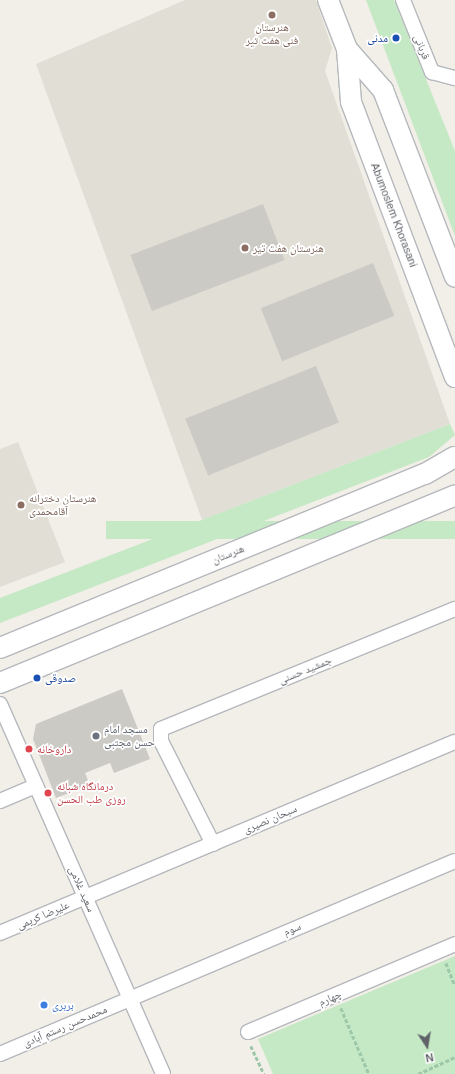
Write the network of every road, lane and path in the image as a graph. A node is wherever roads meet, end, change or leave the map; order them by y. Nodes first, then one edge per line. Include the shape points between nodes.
1 (328, 0) edge
2 (403, 0) edge
3 (347, 49) junction
4 (455, 78) edge
5 (455, 277) edge
6 (455, 377) edge
7 (455, 457) edge
8 (455, 495) edge
9 (455, 609) edge
10 (0, 648) edge
11 (0, 683) edge
12 (0, 704) edge
13 (455, 742) edge
14 (36, 786) junction
15 (0, 801) edge
16 (212, 844) junction
17 (455, 860) edge
18 (85, 897) junction
19 (0, 933) edge
20 (455, 944) edge
21 (440, 950) junction
22 (455, 985) edge
23 (334, 996) junction
24 (130, 998) junction
25 (248, 1032) joint
26 (0, 1054) edge
27 (455, 1057) edge
28 (163, 1074) edge
29 (264, 1074) edge
30 (369, 1074) edge
31 (418, 1074) edge

1 - 3 main road, Abumoslem Khorasani
2 - 4 street, قربانی via 432,72
3 - 5 main road, Abumoslem Khorasani via 383,90
3 - 6 main road, Abumoslem Khorasani via 351,102
7 - 10 main road, هنرستان via 425,474
8 - 11 main road
9 - 16 street, جمشید حسنی via 161,728 159,734
12 - 14 street, سعید غلامی
13 - 16 street, سبحان نصیری
14 - 15 street
14 - 18 street, سعید غلامی
16 - 18 street, سبحان نصیری
17 - 24 street, سوم
18 - 19 street, علیرضا کریمی
18 - 24 street, سعید غلامی
20 - 21 street, چهارم
21 - 22 path
21 - 23 street, چهارم
23 - 25 street, چهارم
23 - 30 path
24 - 26 street, محمدحسن رستم آبادی
24 - 28 street, سعید غلامی
25 - 29 path via 246,1037
27 - 31 path

